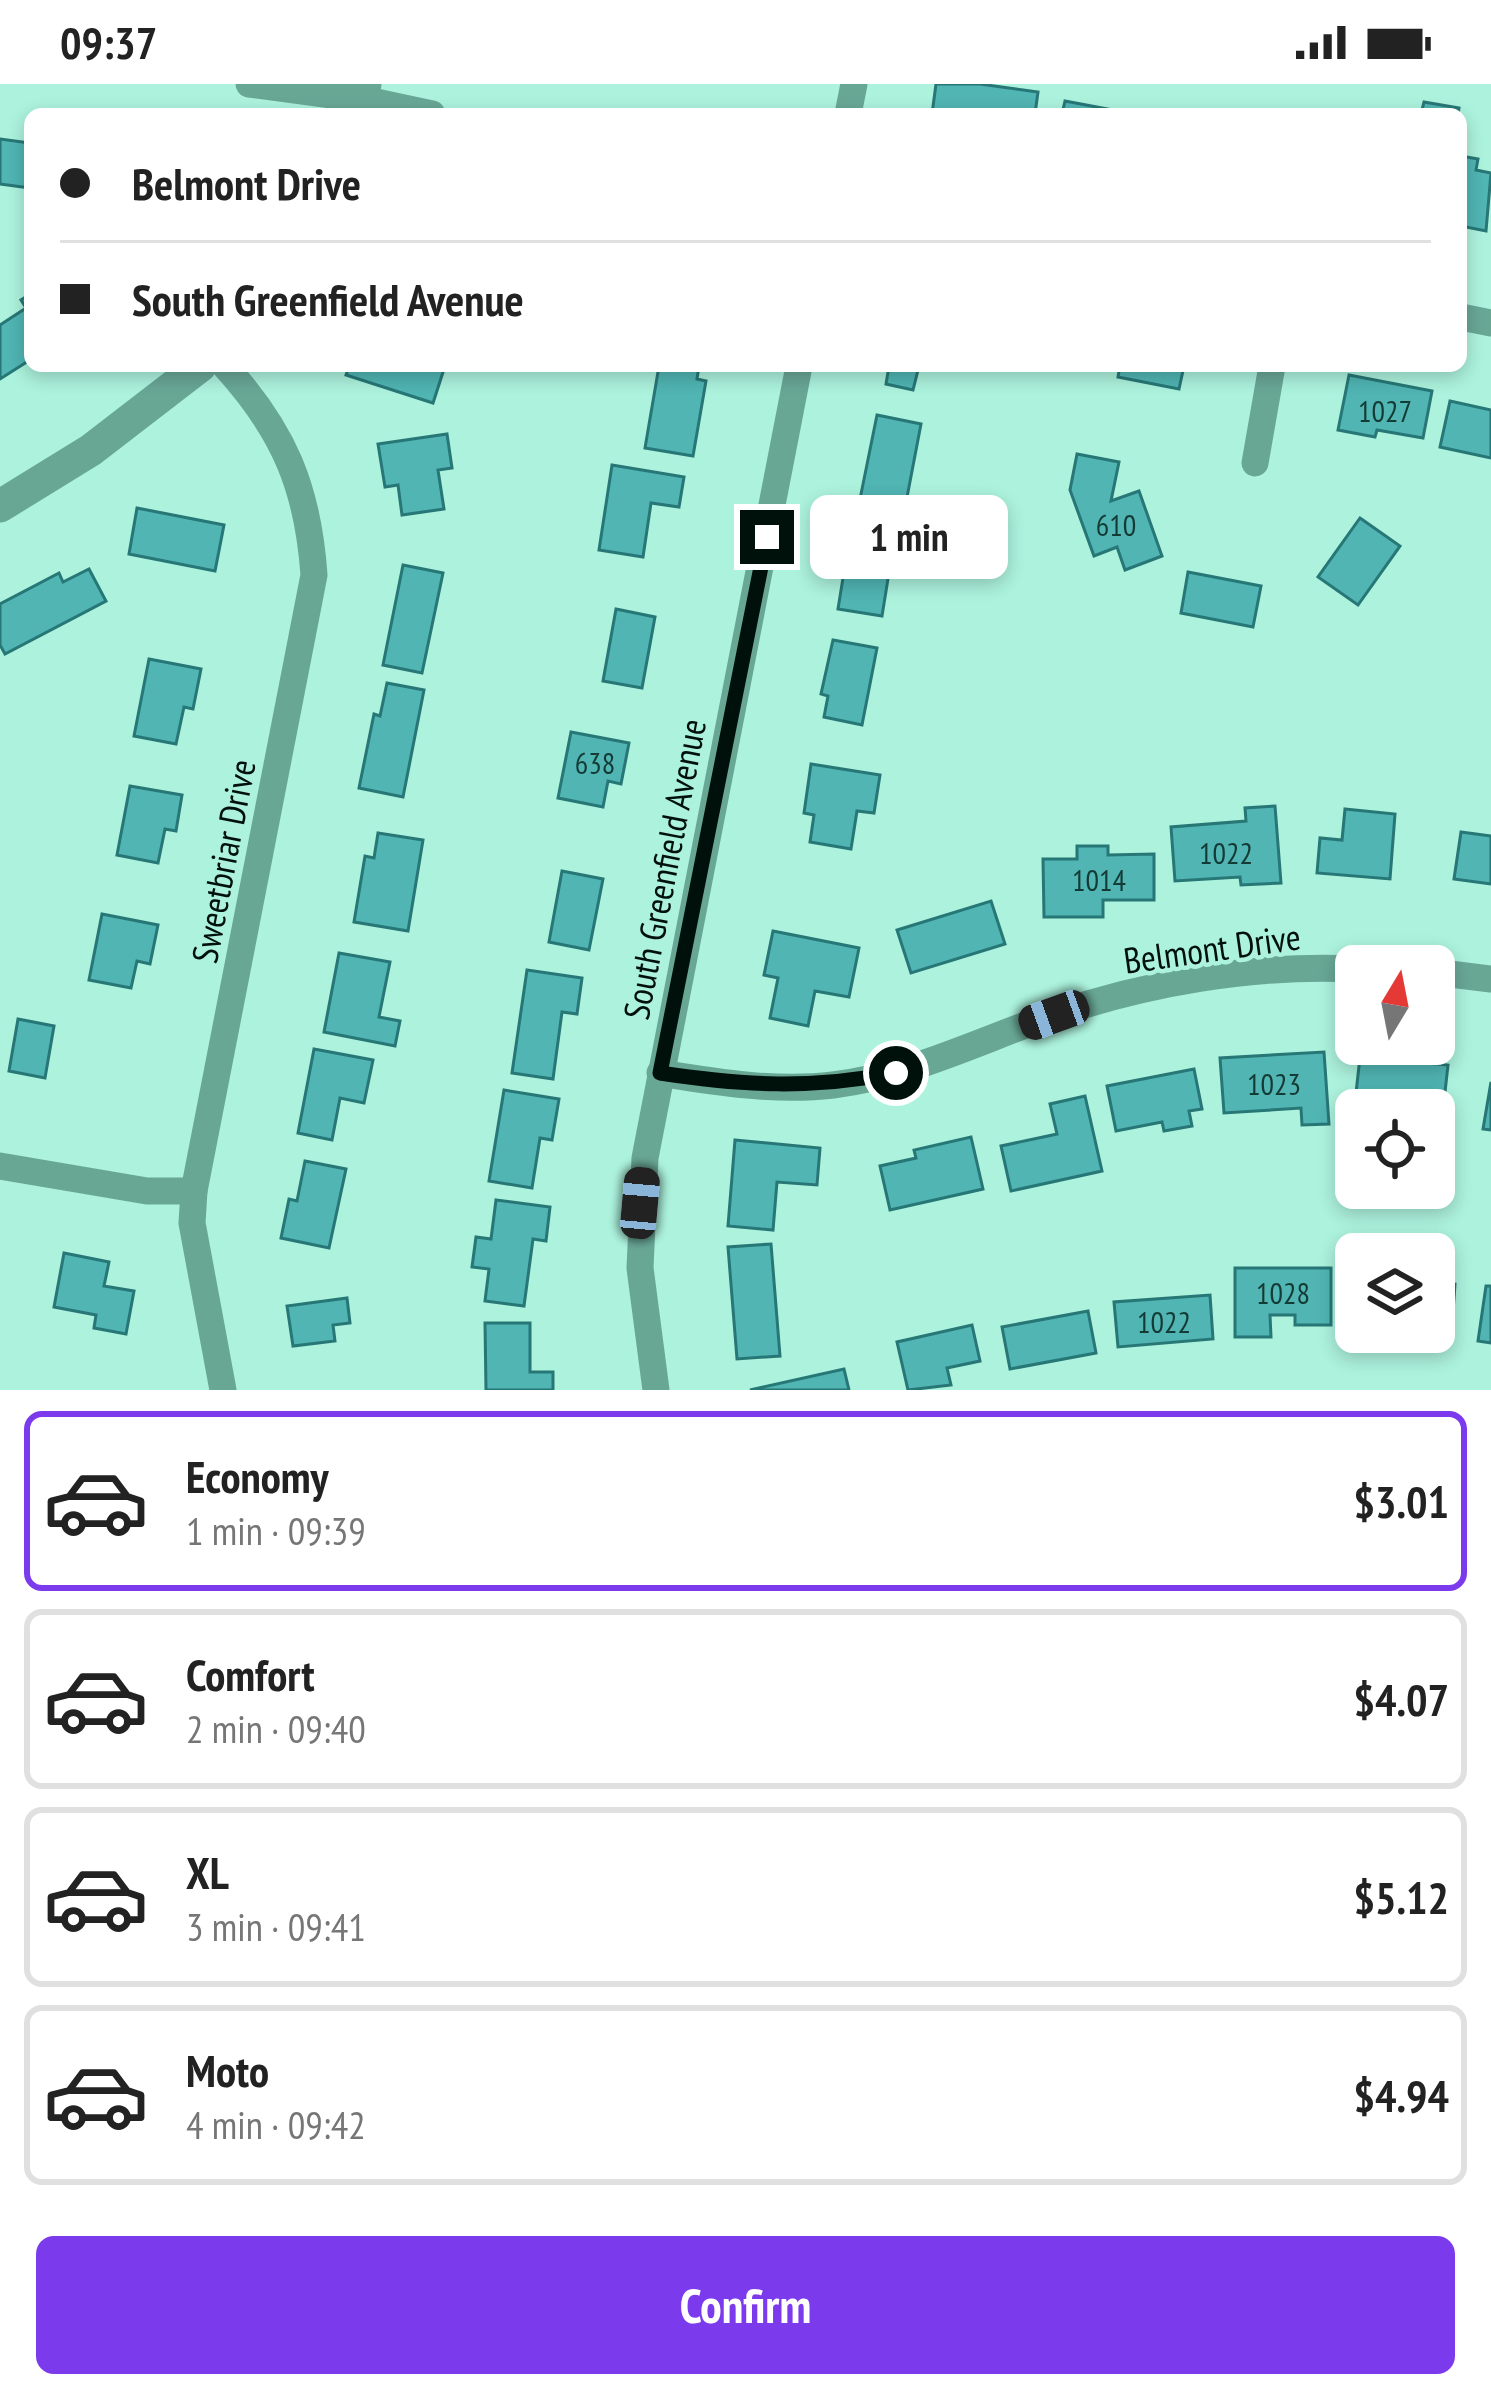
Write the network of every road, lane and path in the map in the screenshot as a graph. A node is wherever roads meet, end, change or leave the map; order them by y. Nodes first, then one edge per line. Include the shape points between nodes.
1 (249, 84) edge
2 (362, 99) edge
3 (404, 108) edge
4 (192, 372) edge
5 (231, 372) edge
6 (799, 372) edge
7 (1271, 372) edge
8 (1255, 463) dead end
9 (0, 506) edge
10 (1335, 968) edge
11 (1455, 975) edge
12 (1491, 979) edge
13 (660, 1073) junction
14 (0, 1166) edge
15 (194, 1191) junction
16 (223, 1390) edge
17 (656, 1390) edge

1 - 2 street
2 - 3 street
4 - 9 street via 91,450
5 - 15 street, Sweetbriar Drive via 289,455 304,496 314,575
6 - 13 street, South Greenfield Avenue
7 - 8 street
10 - 13 street, Belmont Drive via 1270,970 1121,996 896,1073 832,1085
11 - 12 street
13 - 17 street, South Greenfield Avenue via 640,1203
14 - 15 street via 147,1191
15 - 16 street, Sweetbriar Drive via 192,1222

